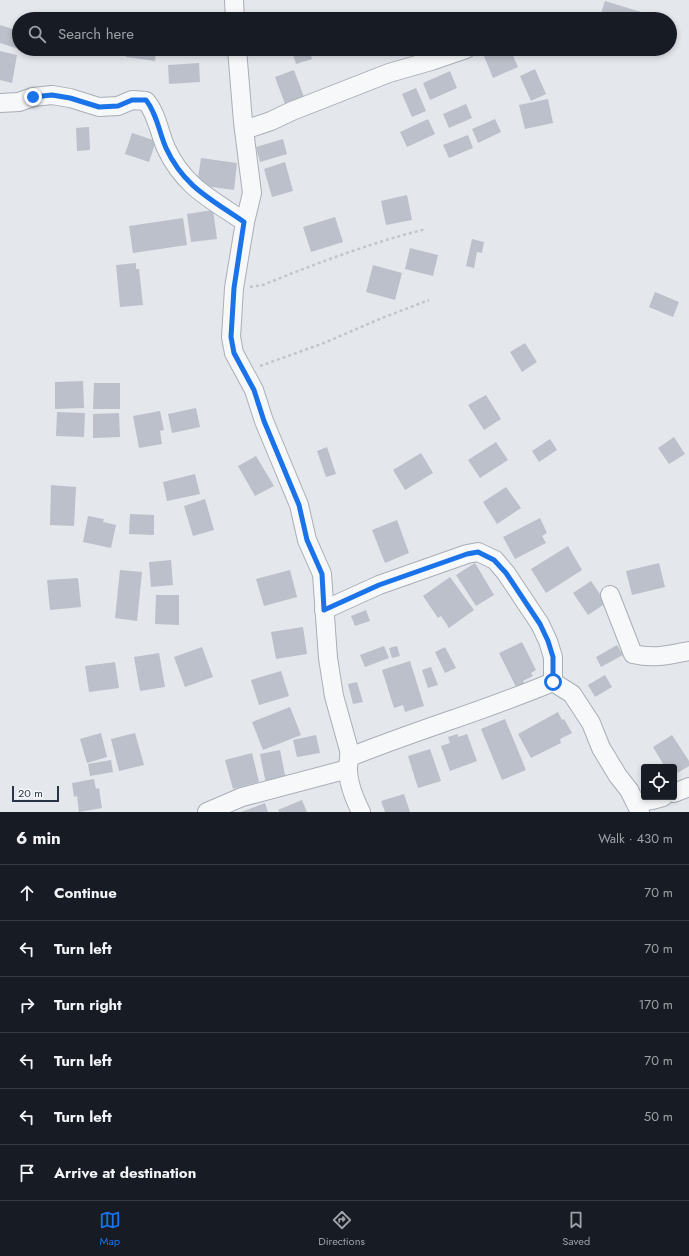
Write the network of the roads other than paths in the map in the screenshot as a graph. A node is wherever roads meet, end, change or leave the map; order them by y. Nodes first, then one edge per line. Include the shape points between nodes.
1 (234, 0) edge
2 (235, 12) edge
3 (238, 56) edge
4 (446, 56) edge
5 (0, 103) edge
6 (244, 130) junction
7 (244, 222) junction
8 (610, 595) dead end
9 (324, 610) junction
10 (689, 651) edge
11 (553, 682) junction
12 (349, 763) junction
13 (689, 787) edge
14 (677, 792) edge
15 (652, 800) edge
16 (638, 807) edge
17 (206, 812) edge
18 (360, 812) edge

1 - 2 street
3 - 6 street
4 - 6 street via 389,73
5 - 7 street via 52,95 99,107 118,106 132,100 146,100 152,108 166,147 184,177 199,192
6 - 7 street via 252,193
7 - 9 street via 234,288 231,337 234,353 254,390 299,505 307,540 322,574
8 - 10 street via 633,654 646,657
9 - 11 street via 379,585 478,552 494,560 502,569 540,624 553,657
9 - 12 street via 334,696 349,750
11 - 12 street via 396,739
11 - 16 street via 572,694 591,723 601,748
12 - 17 street via 242,797
12 - 18 street via 350,780
13 - 14 street
15 - 16 street

